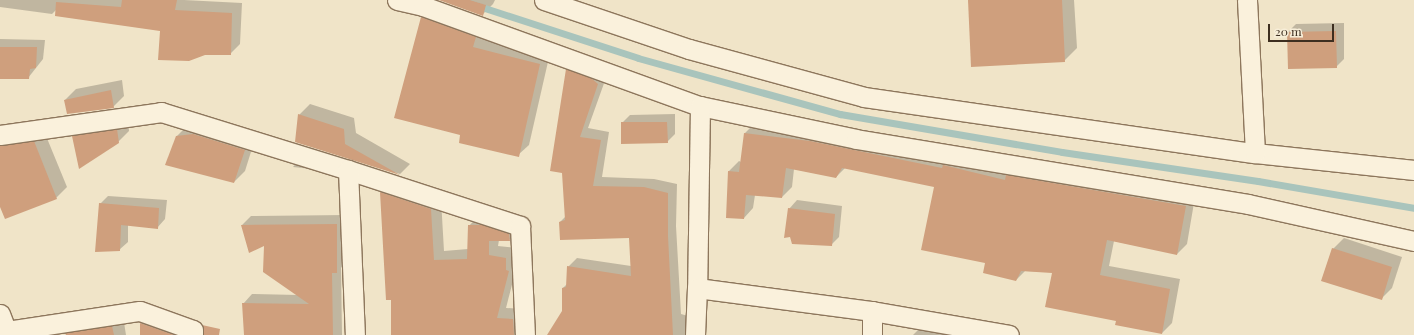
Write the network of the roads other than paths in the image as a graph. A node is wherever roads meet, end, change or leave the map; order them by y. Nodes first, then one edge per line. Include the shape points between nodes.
1 (397, 0) edge
2 (544, 0) edge
3 (1247, 0) edge
4 (700, 106) junction
5 (0, 135) edge
6 (1254, 152) junction
7 (348, 170) junction
8 (1414, 170) edge
9 (1414, 241) edge
10 (697, 288) junction
11 (872, 311) junction
12 (0, 314) edge
13 (8, 333) edge
14 (193, 335) edge
15 (355, 335) edge
16 (526, 335) edge
17 (695, 335) edge
18 (872, 335) edge
19 (1008, 335) edge

1 - 4 street via 423,6
2 - 6 street via 689,49 864,97
3 - 6 street
4 - 9 street via 856,139 1248,204
4 - 10 street
5 - 7 street via 161,112
6 - 8 street
7 - 15 street
7 - 16 street via 520,226
10 - 11 street
10 - 17 street
11 - 18 street
11 - 19 street
12 - 13 street
13 - 14 street via 140,311 193,330

